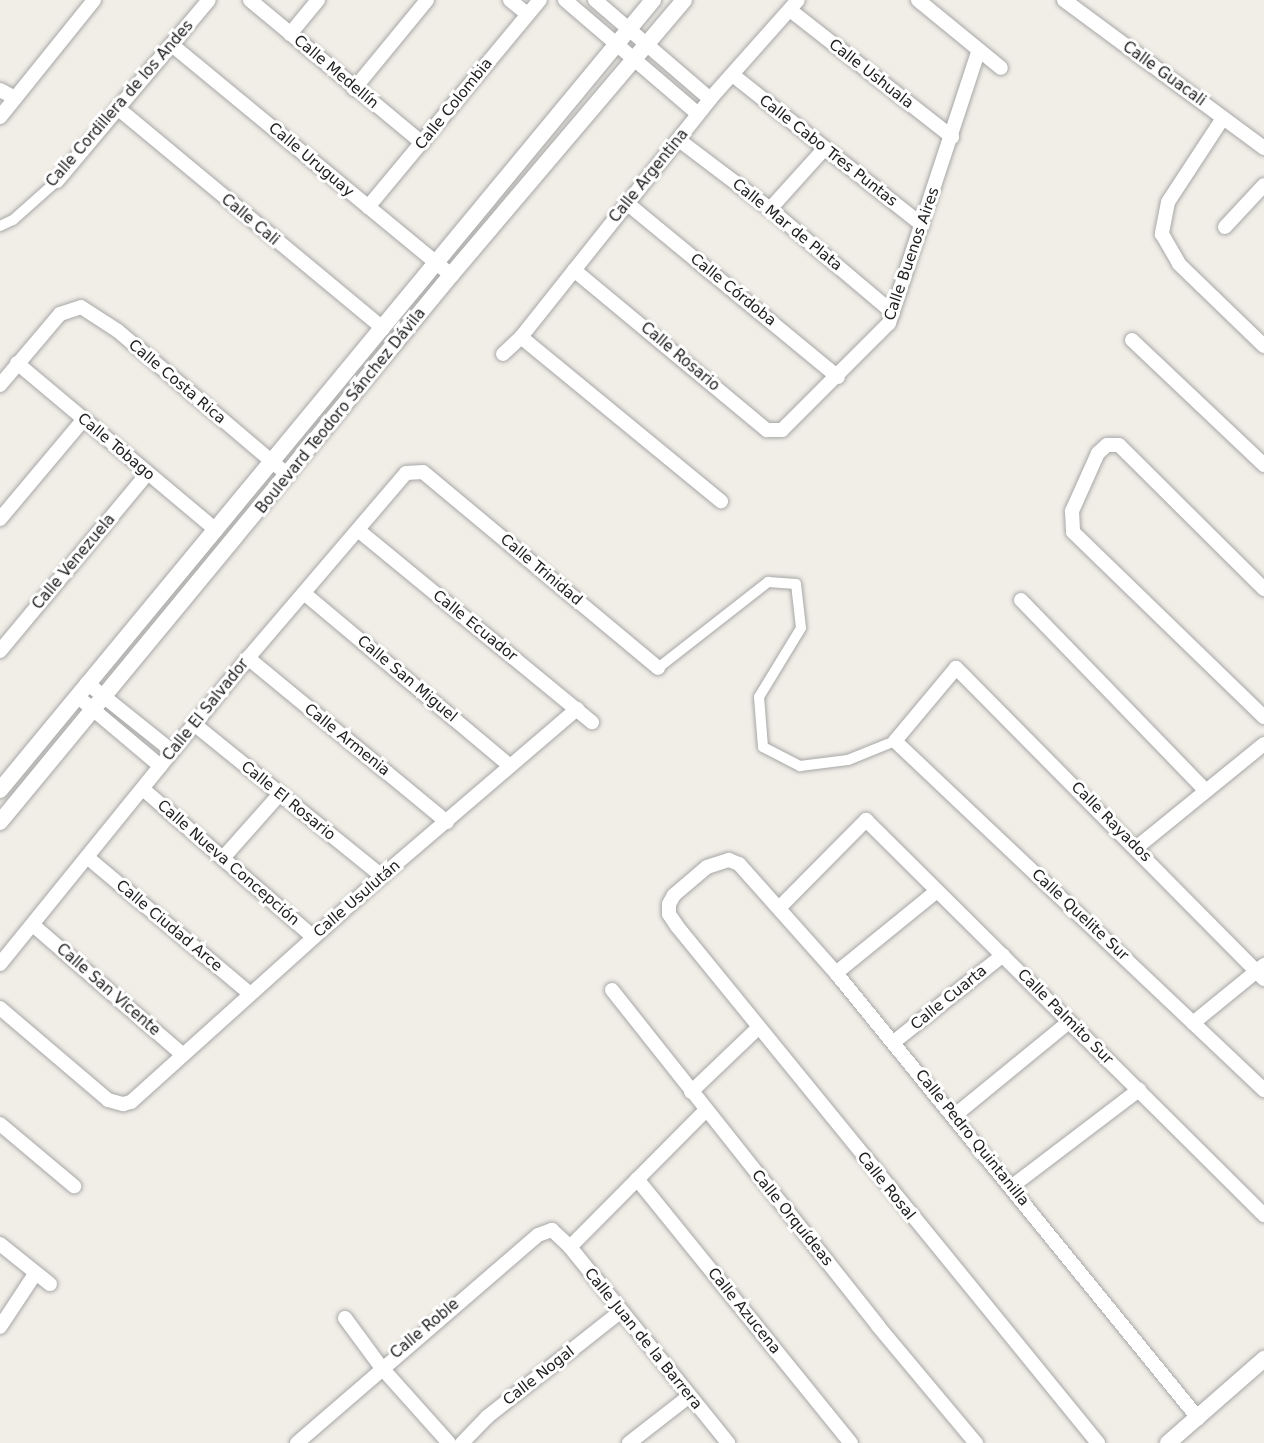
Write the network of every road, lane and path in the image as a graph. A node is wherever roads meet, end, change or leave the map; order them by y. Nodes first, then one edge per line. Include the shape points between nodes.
1 (94, 0) edge
2 (209, 0) edge
3 (250, 0) edge
4 (318, 0) edge
5 (428, 0) edge
6 (510, 0) edge
7 (540, 0) edge
8 (565, 0) edge
9 (596, 0) edge
10 (653, 0) edge
11 (684, 0) edge
12 (918, 0) edge
13 (1064, 0) edge
14 (794, 5) edge
15 (527, 14) junction
16 (629, 29) junction
17 (290, 34) junction
18 (618, 44) junction
19 (647, 44) junction
20 (172, 45) junction
21 (979, 50) junction
22 (634, 59) junction
23 (1000, 68) dead end
24 (734, 76) junction
25 (354, 89) junction
26 (0, 90) edge
27 (15, 98) junction
28 (710, 99) junction
29 (120, 110) junction
30 (698, 114) junction
31 (0, 117) edge
32 (1223, 118) junction
33 (952, 137) junction
34 (679, 140) junction
35 (422, 143) junction
36 (825, 148) junction
37 (1264, 148) edge
38 (57, 181) joint
39 (1264, 185) edge
40 (628, 204) junction
41 (368, 207) junction
42 (770, 209) junction
43 (922, 225) junction
44 (0, 226) edge
45 (1225, 227) dead end
46 (435, 262) junction
47 (574, 270) junction
48 (451, 275) junction
49 (893, 313) junction
50 (383, 328) junction
51 (521, 337) junction
52 (1132, 340) dead end
53 (1264, 346) edge
54 (503, 354) dead end
55 (17, 363) junction
56 (838, 377) junction
57 (0, 385) edge
58 (83, 420) junction
59 (788, 424) joint
60 (271, 461) junction
61 (1264, 465) edge
62 (423, 472) joint
63 (148, 473) junction
64 (288, 475) junction
65 (721, 501) dead end
66 (0, 519) edge
67 (216, 530) junction
68 (358, 530) junction
69 (1264, 589) edge
70 (305, 594) junction
71 (1021, 600) dead end
72 (0, 651) edge
73 (248, 658) junction
74 (658, 668) joint
75 (82, 689) junction
76 (98, 703) junction
77 (577, 709) junction
78 (1264, 717) edge
79 (592, 722) dead end
80 (194, 724) junction
81 (896, 741) junction
82 (1264, 744) edge
83 (172, 751) junction
84 (509, 765) junction
85 (160, 766) junction
86 (2, 783) edge
87 (143, 789) junction
88 (1206, 791) junction
89 (279, 795) junction
90 (0, 822) edge
91 (447, 822) junction
92 (1136, 848) junction
93 (87, 857) junction
94 (223, 858) junction
95 (382, 876) junction
96 (938, 891) junction
97 (779, 908) junction
98 (33, 926) junction
99 (677, 926) joint
100 (313, 937) junction
101 (1003, 955) junction
102 (0, 964) edge
103 (1262, 972) edge
104 (836, 973) junction
105 (612, 990) dead end
106 (250, 994) junction
107 (0, 1008) edge
108 (1069, 1022) junction
109 (1193, 1023) junction
110 (758, 1028) junction
111 (894, 1041) junction
112 (183, 1055) junction
113 (1139, 1090) junction
114 (1264, 1090) edge
115 (691, 1092) junction
116 (706, 1110) junction
117 (954, 1116) junction
118 (0, 1124) edge
119 (637, 1179) junction
120 (74, 1186) dead end
121 (1011, 1187) junction
122 (1264, 1215) edge
123 (560, 1235) joint
124 (0, 1244) edge
125 (570, 1247) junction
126 (35, 1274) junction
127 (50, 1284) dead end
128 (620, 1312) junction
129 (345, 1318) dead end
130 (0, 1327) edge
131 (1263, 1363) edge
132 (381, 1367) junction
133 (688, 1397) junction
134 (1198, 1418) junction
135 (1177, 1441) edge
136 (297, 1443) edge
137 (449, 1443) edge
138 (462, 1443) edge
139 (629, 1443) edge
140 (728, 1443) edge
141 (851, 1443) edge
142 (976, 1443) edge
143 (1098, 1443) edge

1 - 27 street
2 - 20 street, Calle Cordillera de los Andes
3 - 17 street, Calle Medellín
4 - 17 street
5 - 25 street
6 - 15 street
7 - 15 street, Calle Colombia
8 - 18 street
9 - 16 street
10 - 16 street, Boulevard Teodoro Sánchez Dávila
11 - 19 street, Boulevard Teodoro Sánchez Dávila
12 - 21 street
13 - 32 street, Calle Guacali
14 - 24 street, Calle Argentina
14 - 33 street, Calle Ushuala
15 - 35 street, Calle Colombia
16 - 18 street, Boulevard Teodoro Sánchez Dávila
16 - 19 street
17 - 25 street, Calle Medellín
18 - 22 street
18 - 46 street, Boulevard Teodoro Sánchez Dávila
19 - 22 street, Boulevard Teodoro Sánchez Dávila
19 - 28 street
20 - 29 street, Calle Cordillera de los Andes
20 - 41 street, Calle Uruguay
21 - 23 street
21 - 33 street, Calle Buenos Aires
22 - 30 street
22 - 48 street, Boulevard Teodoro Sánchez Dávila
24 - 28 street, Calle Argentina
24 - 36 street, Calle Cabo Tres Puntas
25 - 35 street, Calle Medellín
26 - 27 street
27 - 31 street
28 - 30 street, Calle Argentina
29 - 38 street, Calle Cordillera de los Andes
29 - 50 street, Calle Cali
30 - 34 street, Calle Argentina
32 - 37 street, Calle Guacali
32 - 53 street via 1168,202 1163,216 1166,246 1179,264
33 - 43 street, Calle Buenos Aires
34 - 40 street, Calle Argentina
34 - 42 street, Calle Mar de Plata
35 - 41 street, Calle Colombia
36 - 42 street
36 - 43 street, Calle Cabo Tres Puntas
38 - 44 street, Calle Cordillera de los Andes via 13,220
39 - 45 street
40 - 47 street, Calle Argentina
40 - 56 street, Calle Córdoba
41 - 46 street, Calle Uruguay
42 - 49 street, Calle Mar de Plata
43 - 49 street, Calle Buenos Aires
46 - 48 street, Calle Uruguay
46 - 50 street, Boulevard Teodoro Sánchez Dávila
47 - 51 street, Calle Argentina
47 - 59 street, Calle Rosario via 767,430 782,430
48 - 64 street, Boulevard Teodoro Sánchez Dávila
49 - 56 street, Calle Buenos Aires via 884,331
50 - 60 street, Boulevard Teodoro Sánchez Dávila
51 - 54 street, Calle Argentina
51 - 65 street
52 - 61 street
55 - 57 street
55 - 58 street, Calle Tobago
55 - 60 street, Calle Costa Rica via 60,314 73,307 95,314
56 - 59 street, Calle Buenos Aires
58 - 63 street, Calle Tobago
58 - 66 street
60 - 64 street, Calle Costa Rica
60 - 67 street, Boulevard Teodoro Sánchez Dávila
62 - 68 street, Calle El Salvador via 406,473
62 - 74 street, Calle Trinidad
63 - 67 street, Calle Tobago
63 - 72 street, Calle Venezuela
64 - 76 street, Boulevard Teodoro Sánchez Dávila
67 - 75 street, Boulevard Teodoro Sánchez Dávila
68 - 70 street, Calle El Salvador
68 - 77 street, Calle Ecuador
69 - 78 street via 1119,445 1107,445 1098,453 1072,511 1073,532
70 - 73 street, Calle El Salvador
70 - 84 street, Calle San Miguel
71 - 88 street
73 - 80 street, Calle El Salvador
73 - 91 street, Calle Armenia
74 - 81 street via 768,582 796,584 801,628 759,697 763,747 800,766 848,760
75 - 76 street
75 - 86 street, Boulevard Teodoro Sánchez Dávila
76 - 83 street
76 - 85 street
76 - 90 street, Boulevard Teodoro Sánchez Dávila
77 - 79 street, Calle Ecuador
77 - 84 street, Calle Usulután
80 - 83 street, Calle El Salvador
80 - 89 street, Calle El Rosario
81 - 92 street, Calle Rayados via 956,668
81 - 109 street, Calle Quelite Sur
82 - 88 street
83 - 85 street, Calle El Salvador
84 - 91 street, Calle Usulután
85 - 87 street, Calle El Salvador
87 - 93 street, Calle El Salvador
87 - 94 street, Calle Nueva Concepción
88 - 92 street
89 - 94 street
89 - 95 street, Calle El Rosario
91 - 95 street, Calle Usulután
92 - 103 street, Calle Rayados
93 - 98 street, Calle El Salvador
93 - 106 street, Calle Ciudad Arce
94 - 100 street, Calle Nueva Concepción
95 - 100 street, Calle Usulután
96 - 97 street, Calle Palmito Sur via 866,820
96 - 101 street, Calle Palmito Sur
96 - 104 street
97 - 99 street, Calle Pedro Quintanilla via 739,864 729,860 707,867 674,895 669,914
97 - 104 street, Calle Pedro Quintanilla
98 - 102 street, Calle El Salvador
98 - 112 street, Calle San Vicente
99 - 110 street, Calle Rosal
100 - 106 street, Calle Usulután
101 - 108 street, Calle Palmito Sur
101 - 111 street, Calle Cuarta
103 - 109 street
104 - 111 street, Calle Pedro Quintanilla
105 - 115 street, Calle Orquídeas
106 - 112 street, Calle Usulután
107 - 112 street, Calle Usulután via 108,1100 123,1104 141,1094
108 - 113 street, Calle Palmito Sur
108 - 117 street
109 - 114 street, Calle Quelite Sur
110 - 115 street
110 - 143 street, Calle Rosal
111 - 117 street, Calle Pedro Quintanilla
113 - 121 street
113 - 122 street, Calle Palmito Sur
115 - 116 street, Calle Orquídeas
116 - 119 street
116 - 142 street, Calle Orquídeas
117 - 121 street, Calle Pedro Quintanilla
118 - 120 street
119 - 125 street
119 - 141 street, Calle Azucena
121 - 134 street, Calle Pedro Quintanilla
123 - 125 street, Calle Juan de la Barrera
123 - 132 street, Calle Roble via 552,1230 538,1234
124 - 126 street
125 - 128 street, Calle Juan de la Barrera
126 - 127 street
126 - 130 street
128 - 133 street, Calle Juan de la Barrera
128 - 138 street, Calle Nogal via 487,1417
129 - 132 street
131 - 134 street
132 - 136 street, Calle Roble
132 - 137 street
133 - 139 street
133 - 140 street, Calle Juan de la Barrera
134 - 135 street

